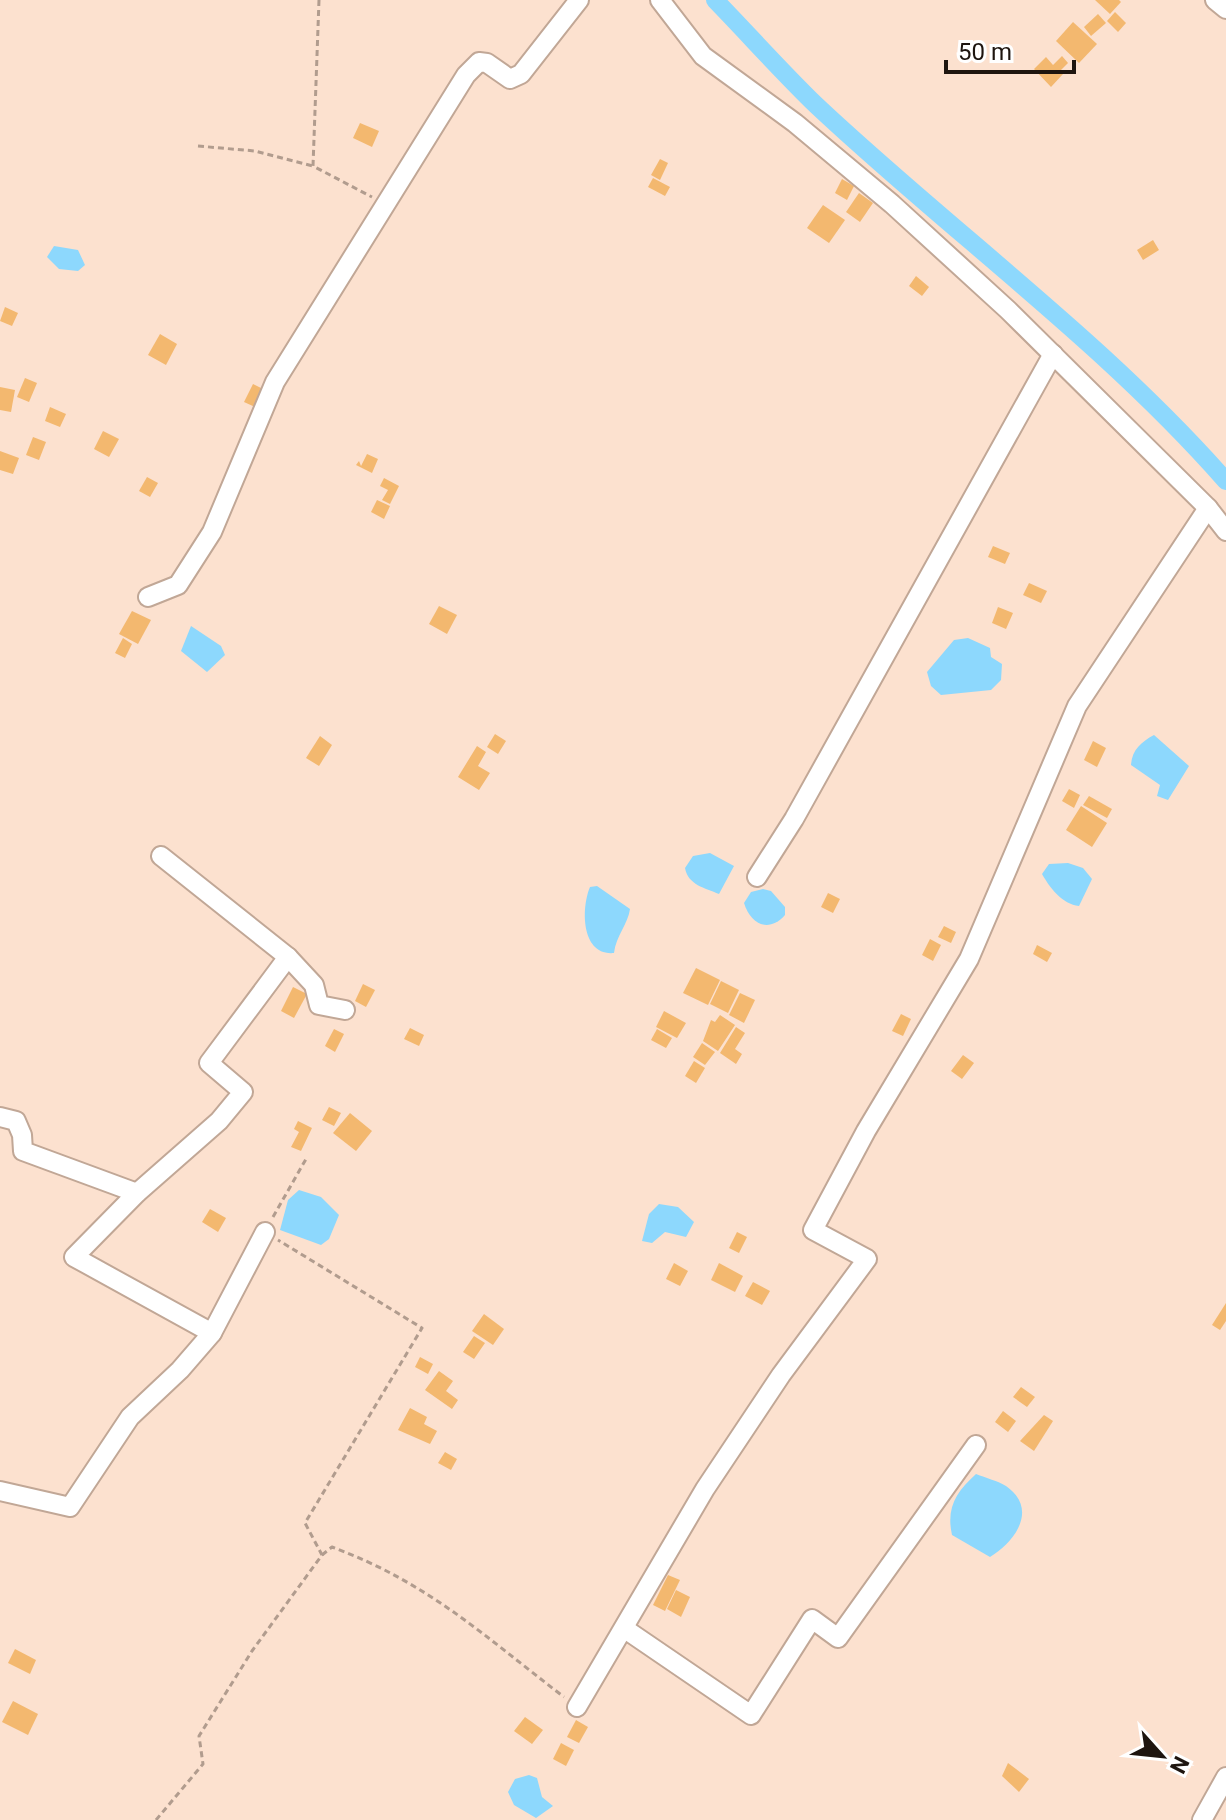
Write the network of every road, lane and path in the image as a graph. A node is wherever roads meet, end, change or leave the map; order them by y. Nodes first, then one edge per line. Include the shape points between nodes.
1 (319, 0) edge
2 (579, 0) edge
3 (660, 0) edge
4 (1215, 0) edge
5 (1226, 9) edge
6 (198, 146) dead end
7 (313, 166) junction
8 (385, 207) junction
9 (1053, 354) junction
10 (1208, 508) junction
11 (1226, 531) edge
12 (148, 597) dead end
13 (161, 856) dead end
14 (757, 877) dead end
15 (288, 957) junction
16 (345, 1010) dead end
17 (0, 1117) edge
18 (306, 1159) dead end
19 (137, 1193) junction
20 (265, 1232) junction
21 (212, 1333) junction
22 (976, 1445) dead end
23 (0, 1491) edge
24 (322, 1555) junction
25 (625, 1629) junction
26 (577, 1707) joint
27 (1226, 1777) edge
28 (156, 1820) edge
29 (1202, 1820) edge

1 - 7 path
2 - 8 street via 521,74 510,79 479,62 466,75
3 - 9 street via 703,56 892,204
4 - 5 street
6 - 7 path via 255,151
7 - 8 path
8 - 12 street via 275,382 212,532 178,585
9 - 10 street
9 - 14 street
10 - 11 street
10 - 25 street via 1077,706 969,959 813,1230 867,1259 720,1466
13 - 15 street
15 - 16 street via 314,985 319,1005
15 - 19 street via 209,1063 243,1092 219,1121
17 - 19 street via 16,1121 23,1151
18 - 20 path
19 - 21 street via 74,1257
20 - 21 street
20 - 24 path via 422,1328 305,1523
21 - 23 street via 130,1417 70,1507
22 - 25 street via 838,1638 812,1619 751,1715
24 - 26 path via 332,1547 352,1554 444,1602
24 - 28 path via 199,1736 203,1764
25 - 26 street
27 - 29 street

